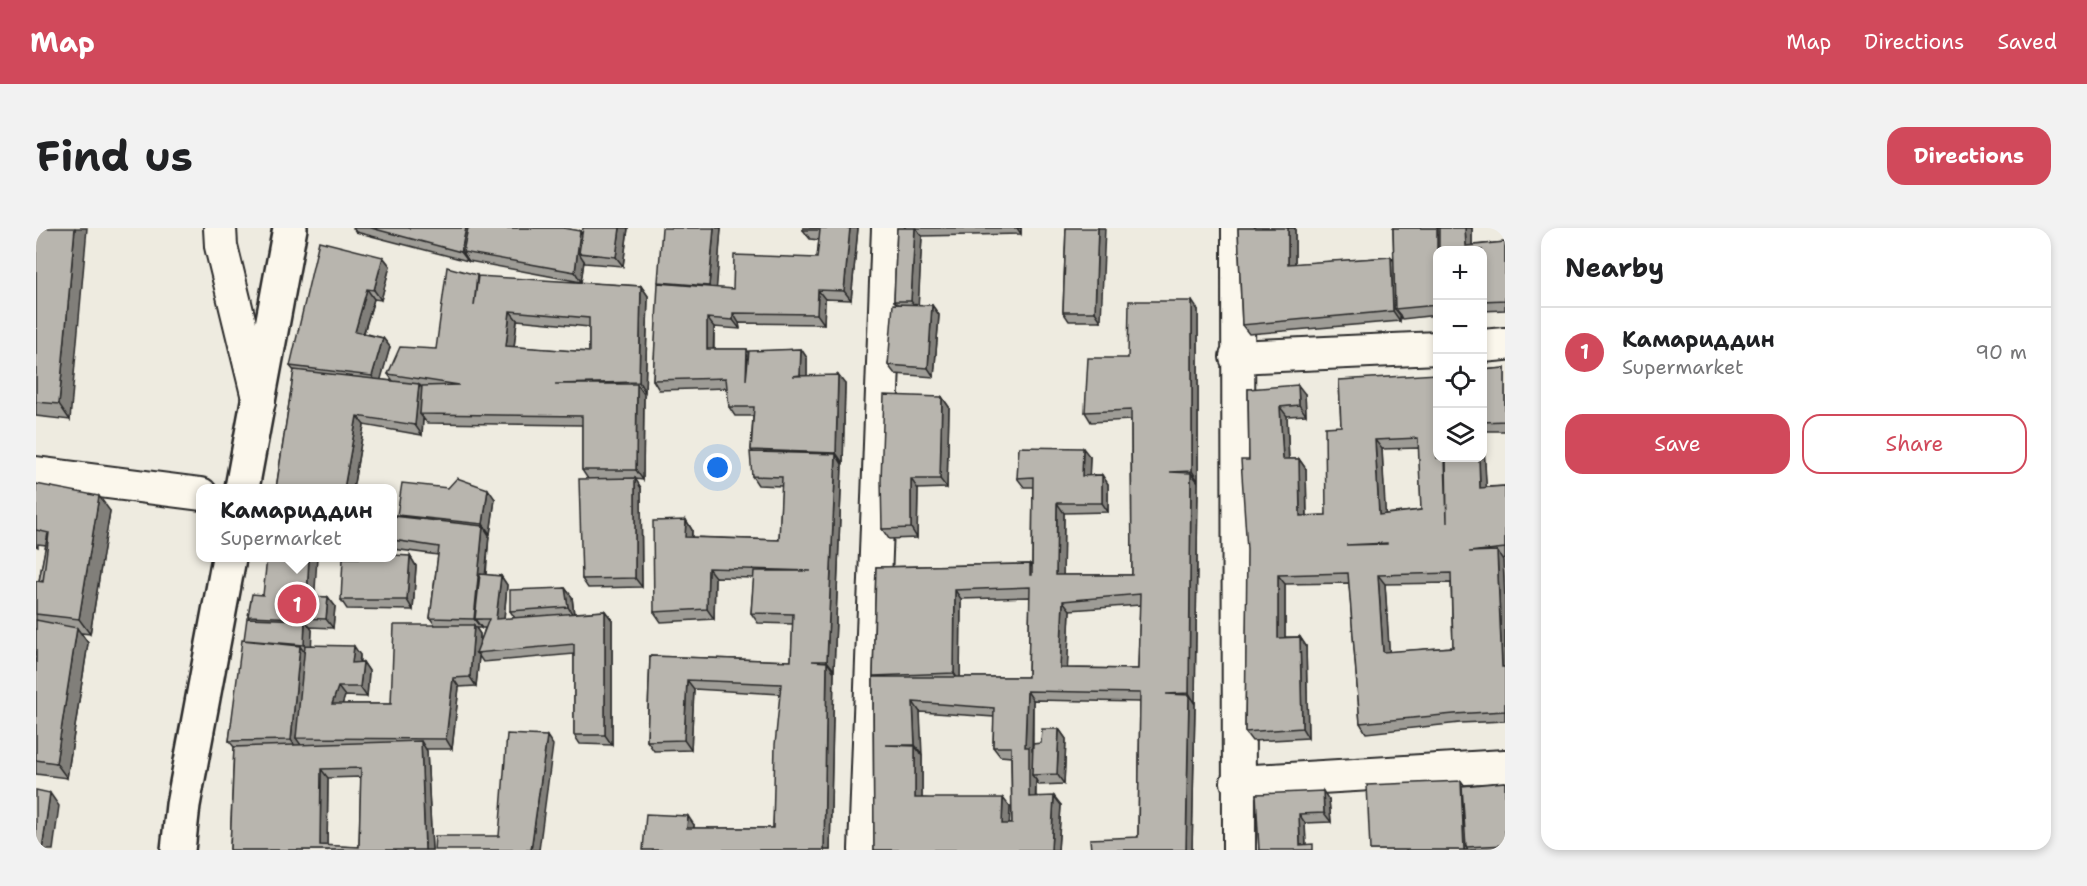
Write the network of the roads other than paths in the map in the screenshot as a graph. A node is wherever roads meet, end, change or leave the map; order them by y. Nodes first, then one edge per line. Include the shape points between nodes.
1 (220, 228) edge
2 (290, 228) edge
3 (888, 228) edge
4 (1238, 228) edge
5 (1505, 344) edge
6 (1487, 345) edge
7 (1433, 348) edge
8 (1236, 357) junction
9 (259, 402) junction
10 (36, 473) edge
11 (243, 484) edge
12 (196, 493) edge
13 (229, 562) edge
14 (1505, 766) edge
15 (1237, 782) junction
16 (178, 850) edge
17 (865, 850) edge
18 (1239, 850) edge

1 - 9 street via 220,246
2 - 9 main road
3 - 17 street
4 - 8 street
5 - 6 street
7 - 8 street
8 - 15 street
9 - 11 main road
10 - 12 street
13 - 16 main road
14 - 15 street
15 - 18 street

